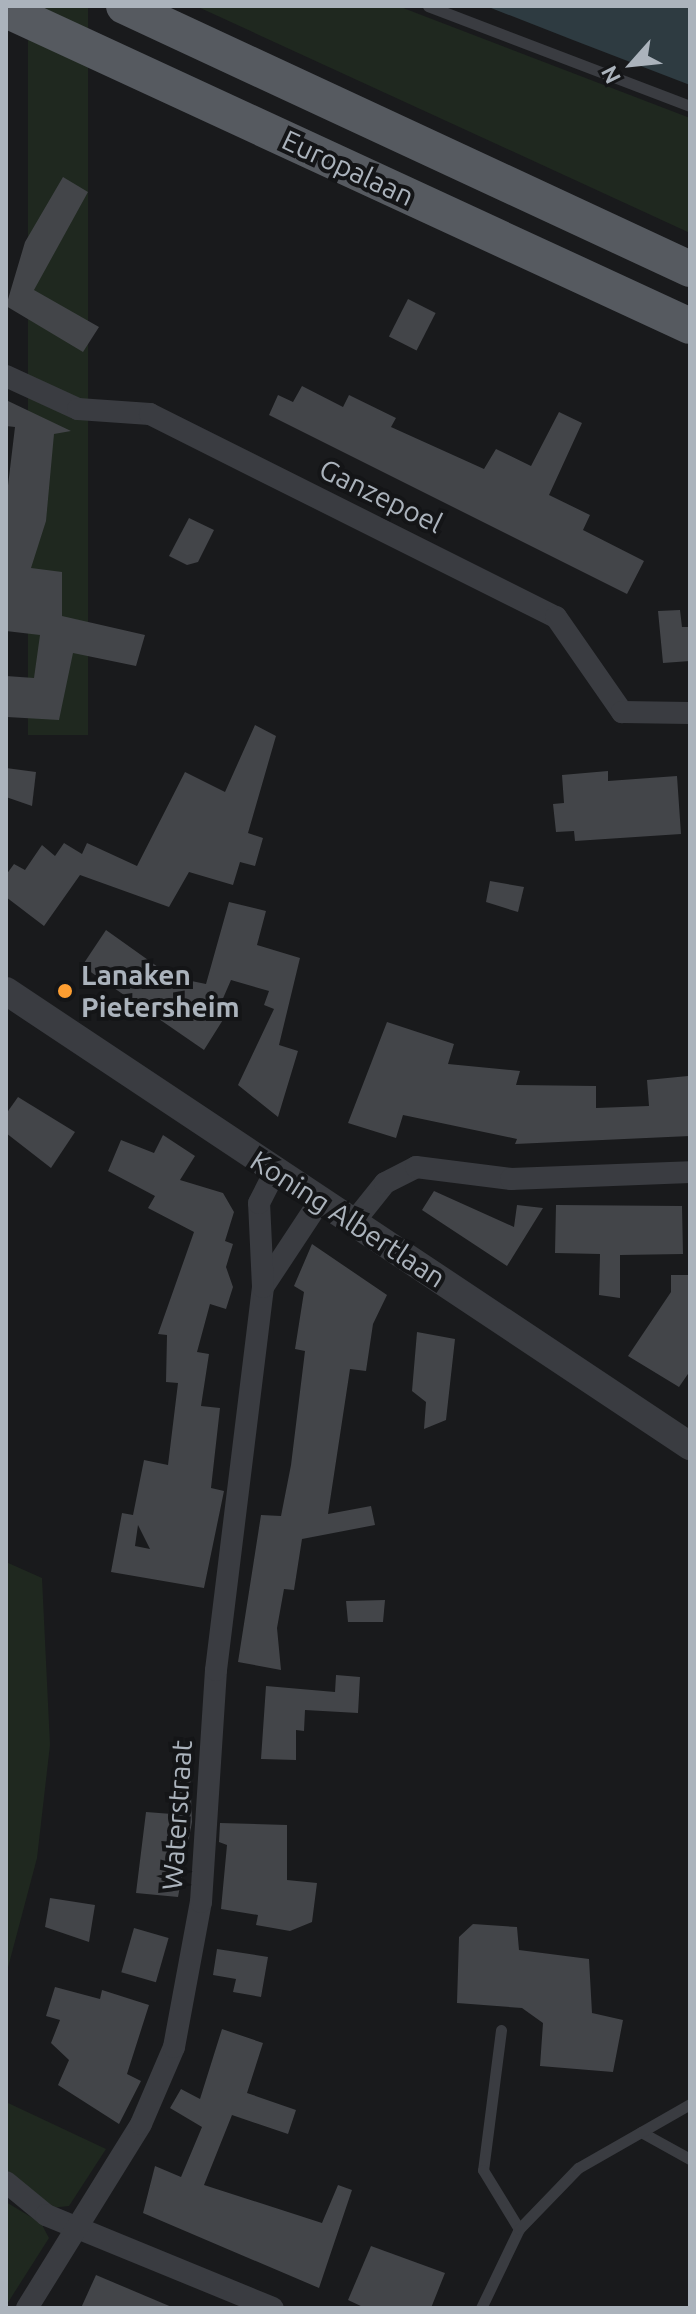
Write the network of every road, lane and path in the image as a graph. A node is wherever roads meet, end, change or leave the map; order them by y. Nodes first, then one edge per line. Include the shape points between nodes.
1 (124, 6) edge
2 (428, 6) edge
3 (6, 10) edge
4 (690, 106) edge
5 (690, 269) edge
6 (690, 326) edge
7 (6, 376) edge
8 (690, 713) edge
9 (6, 991) edge
10 (275, 1172) junction
11 (690, 1172) edge
12 (319, 1202) junction
13 (353, 1223) junction
14 (263, 1287) junction
15 (690, 1446) edge
16 (501, 2030) dead end
17 (690, 2104) edge
18 (641, 2132) junction
19 (690, 2159) edge
20 (6, 2182) edge
21 (77, 2229) junction
22 (519, 2229) junction
23 (27, 2308) edge
24 (273, 2308) edge
25 (481, 2308) edge

1 - 5 main road, Europalaan
2 - 4 lane
3 - 6 main road, Europalaan
7 - 8 street, Ganzepoel via 78,409 150,414 556,617 622,712
9 - 10 street, Koning Albertlaan
10 - 12 street, Koning Albertlaan
10 - 14 street, Waterstraat via 259,1203
11 - 13 street via 511,1179 416,1167 385,1183
12 - 13 street, Koning Albertlaan
12 - 14 street, Waterstraat
13 - 15 street, Koning Albertlaan
14 - 21 street, Waterstraat via 216,1670 191,1965 174,2047 141,2124
16 - 22 lane via 483,2170
17 - 18 lane
18 - 19 lane
18 - 22 lane via 578,2168
20 - 21 street
21 - 23 street, Waterstraat
21 - 24 street
22 - 25 lane

